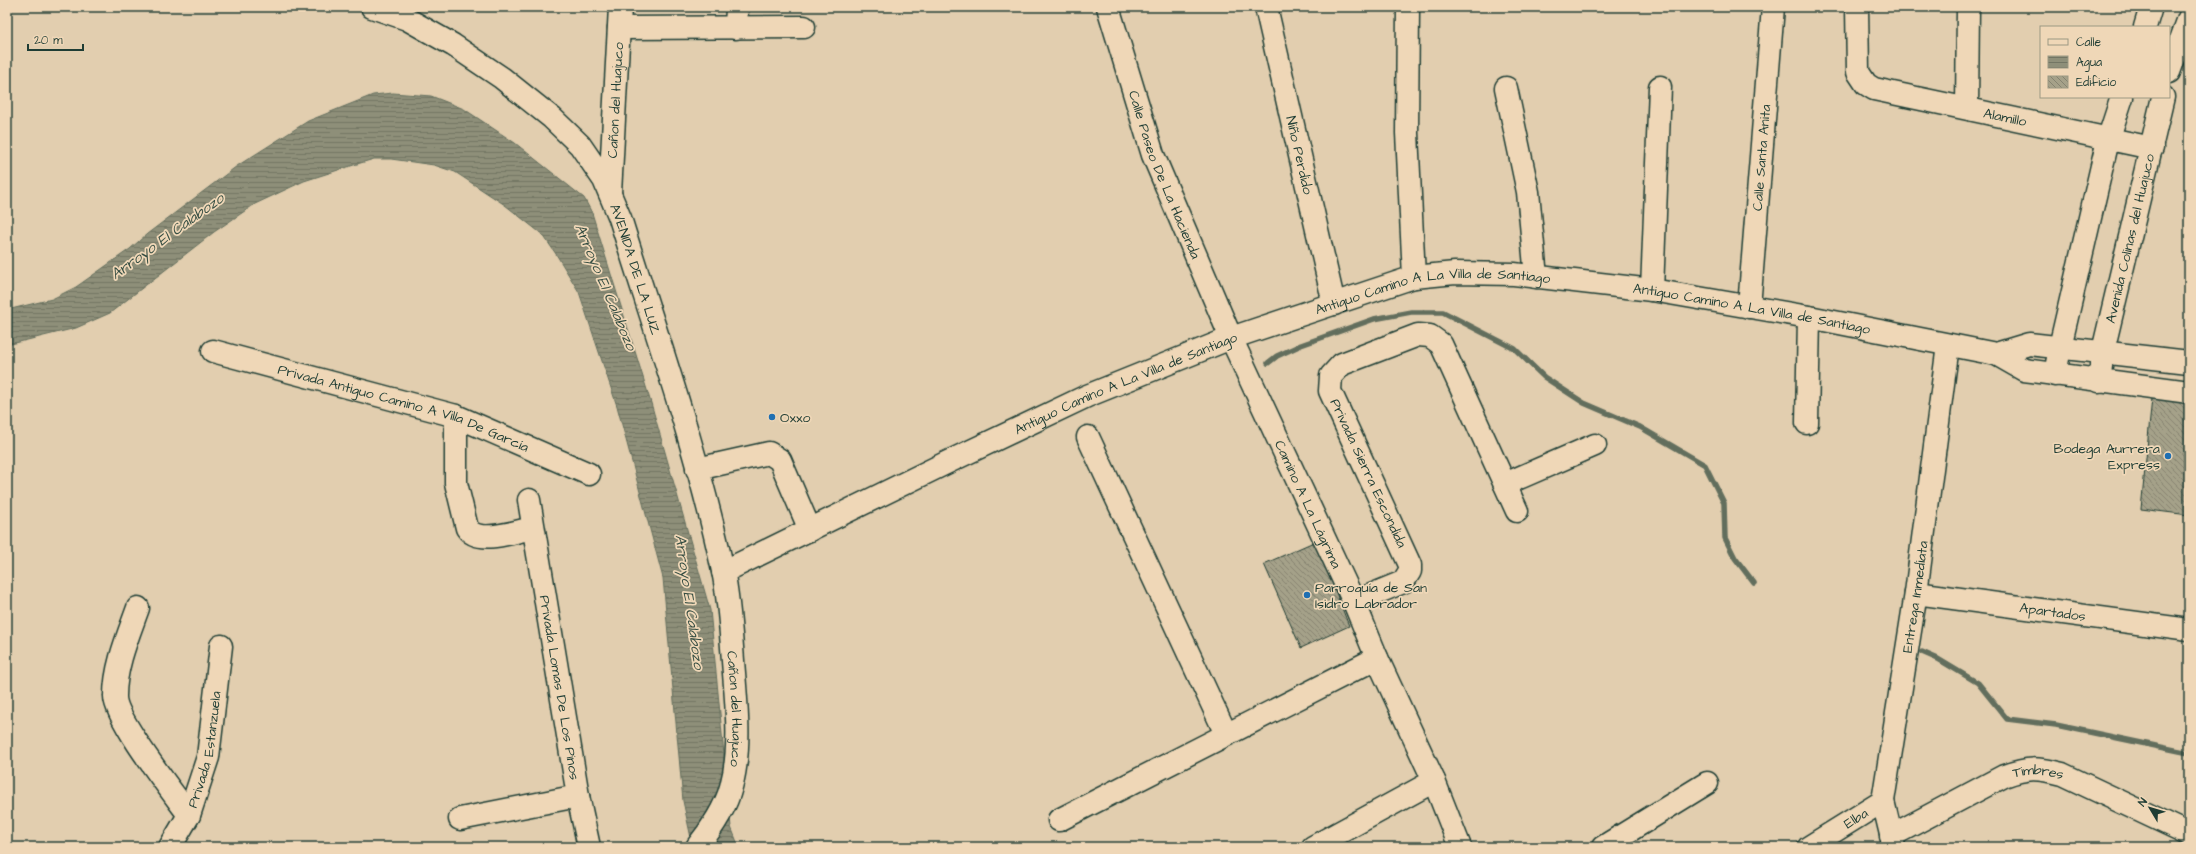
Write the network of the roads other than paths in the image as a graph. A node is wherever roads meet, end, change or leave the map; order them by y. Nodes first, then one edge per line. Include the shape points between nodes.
1 (372, 7) edge
2 (1108, 7) edge
3 (1266, 7) edge
4 (1408, 7) edge
5 (1773, 7) edge
6 (1857, 7) edge
7 (1968, 7) edge
8 (2151, 7) edge
9 (401, 13) edge
10 (620, 17) edge
11 (737, 17) edge
12 (2189, 18) edge
13 (2145, 26) edge
14 (804, 27) dead end
15 (2170, 69) edge
16 (1660, 87) dead end
17 (1506, 88) dead end
18 (2122, 98) edge
19 (2163, 98) edge
20 (1968, 108) junction
21 (2108, 140) junction
22 (2152, 148) junction
23 (610, 193) junction
24 (1414, 277) junction
25 (1536, 277) junction
26 (1652, 290) junction
27 (1334, 304) junction
28 (1749, 307) junction
29 (1809, 317) junction
30 (1231, 338) junction
31 (1948, 345) junction
32 (2060, 347) junction
33 (213, 351) dead end
34 (2103, 351) junction
35 (1996, 354) junction
36 (2189, 362) edge
37 (2055, 375) junction
38 (2098, 380) junction
39 (2189, 392) edge
40 (456, 416) junction
41 (1807, 423) dead end
42 (1088, 437) dead end
43 (1595, 445) dead end
44 (697, 470) junction
45 (589, 474) dead end
46 (1506, 484) junction
47 (529, 500) dead end
48 (1517, 511) dead end
49 (532, 528) junction
50 (810, 530) junction
51 (724, 572) junction
52 (1916, 593) junction
53 (1354, 602) junction
54 (138, 608) dead end
55 (729, 608) joint
56 (2189, 630) edge
57 (221, 646) dead end
58 (1377, 658) junction
59 (1226, 734) junction
60 (1434, 782) junction
61 (1707, 783) dead end
62 (578, 796) junction
63 (1883, 801) junction
64 (189, 815) junction
65 (460, 819) dead end
66 (1059, 820) dead end
67 (2189, 834) edge
68 (1893, 842) edge
69 (170, 847) edge
70 (589, 847) edge
71 (697, 847) edge
72 (1313, 847) edge
73 (1460, 847) edge
74 (1603, 847) edge
75 (1809, 847) edge

1 - 9 street, AVENIDA DE LA LUZ
2 - 30 street, Calle Paseo De La Hacienda via 1153,156
3 - 27 street, Niño Perdido
4 - 24 street via 1407,133
5 - 28 street, Calle Santa Anita
6 - 20 street, Alamillo via 1856,64 1862,78 1874,89
7 - 20 street
8 - 13 street
9 - 23 street, AVENIDA DE LA LUZ via 502,78 552,118 580,146
10 - 11 street
10 - 23 street, Cañon del Huajuco
11 - 14 street
12 - 15 street
16 - 26 street
17 - 25 street via 1528,192
18 - 21 street
19 - 22 street, Avenida Colinas del Huajuco
20 - 21 street, Alamillo
21 - 22 street, Alamillo
21 - 32 street
22 - 34 street, Avenida Colinas del Huajuco
23 - 44 street, AVENIDA DE LA LUZ via 620,218
24 - 25 street, Antiguo Camino A La Villa de Santiago via 1483,272
24 - 27 street, Antiguo Camino A La Villa de Santiago
25 - 26 street, Antiguo Camino A La Villa de Santiago
26 - 28 street, Antiguo Camino A La Villa de Santiago
27 - 30 street, Antiguo Camino A La Villa de Santiago
28 - 29 street, Antiguo Camino A La Villa de Santiago
29 - 31 street, Antiguo Camino A La Villa de Santiago
29 - 41 street
30 - 50 street, Antiguo Camino A La Villa de Santiago via 1088,396
30 - 53 street, Camino A La Lágrima
31 - 35 street, Antiguo Camino A La Villa de Santiago
31 - 52 street, Entrega Inmediata
32 - 34 street, Antiguo Camino A La Villa de Santiago
32 - 35 street, Antiguo Camino A La Villa de Santiago via 2029,344
32 - 37 street
33 - 40 street, Privada Antiguo Camino A Villa De García
34 - 36 street, Antiguo Camino A La Villa de Santiago
34 - 38 street, Avenida Colinas del Huajuco
35 - 37 street via 2024,370
37 - 38 street
38 - 39 street
40 - 45 street, Privada Antiguo Camino A Villa De García
40 - 49 street via 456,483 466,528 470,534 482,537
42 - 59 street
43 - 46 street
44 - 50 street via 769,453 774,455 780,460
44 - 51 street, AVENIDA DE LA LUZ
46 - 48 street, Privada Sierra Escondida
46 - 53 street, Privada Sierra Escondida via 1441,344 1430,336 1418,335 1342,364 1331,376 1330,391 1410,565 1410,571 1403,582
47 - 49 street, Privada Lomas De Los Pinos
49 - 62 street, Privada Lomas De Los Pinos
50 - 51 street, Antiguo Camino A La Villa de Santiago
51 - 55 street, AVENIDA DE LA LUZ
52 - 56 street, Apartados
52 - 63 street, Entrega Inmediata
53 - 58 street, Camino A La Lágrima
54 - 64 street via 118,667 114,698 127,727
55 - 71 street, Cañon del Huajuco via 736,696 736,754 731,788 717,817
57 - 64 street, Privada Estanzuela via 208,757
58 - 59 street
58 - 60 street, Camino A La Lágrima
59 - 66 street
60 - 72 street
60 - 73 street, Camino A La Lágrima
61 - 74 street
62 - 65 street
62 - 70 street, Privada Lomas De Los Pinos
63 - 68 street, Entrega Inmediata
63 - 75 street, Elba
64 - 69 street, Privada Estanzuela
67 - 68 street, Timbres via 2062,774 2042,769 2024,769 2004,776

